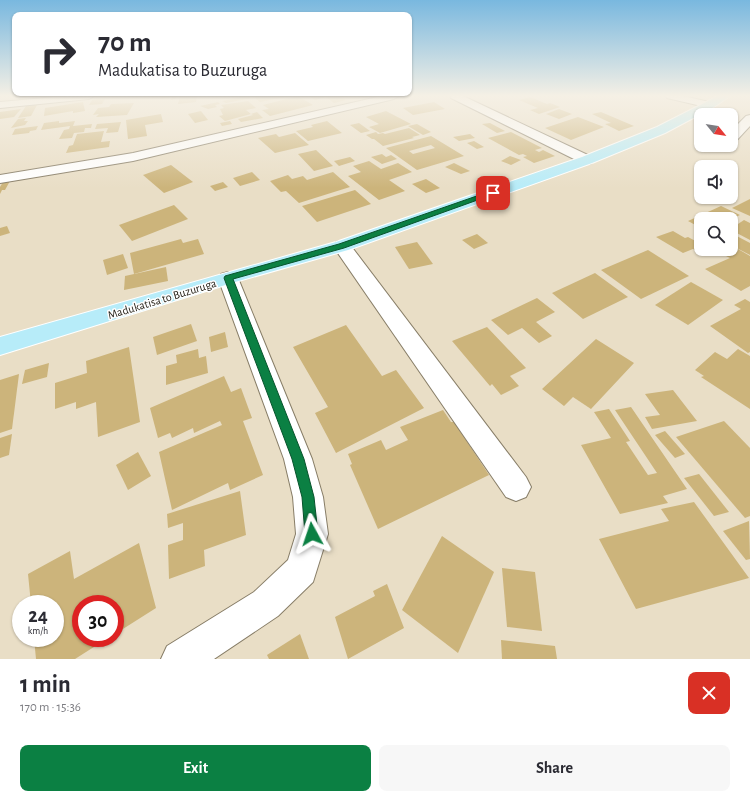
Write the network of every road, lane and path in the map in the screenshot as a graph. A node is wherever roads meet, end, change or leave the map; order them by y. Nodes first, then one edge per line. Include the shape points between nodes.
1 (262, 127) edge
2 (518, 127) edge
3 (667, 127) edge
4 (587, 160) junction
5 (0, 179) edge
6 (342, 246) junction
7 (228, 278) junction
8 (0, 346) edge
9 (516, 487) dead end
10 (180, 659) edge

1 - 5 street via 133,157
2 - 4 street
3 - 4 main road, Madukatisa to Buzuruga
4 - 6 main road, Madukatisa to Buzuruga
6 - 7 main road, Madukatisa to Buzuruga
6 - 9 street
7 - 8 main road, Madukatisa to Buzuruga
7 - 10 street via 298,459 308,497 312,534 301,570 266,604

